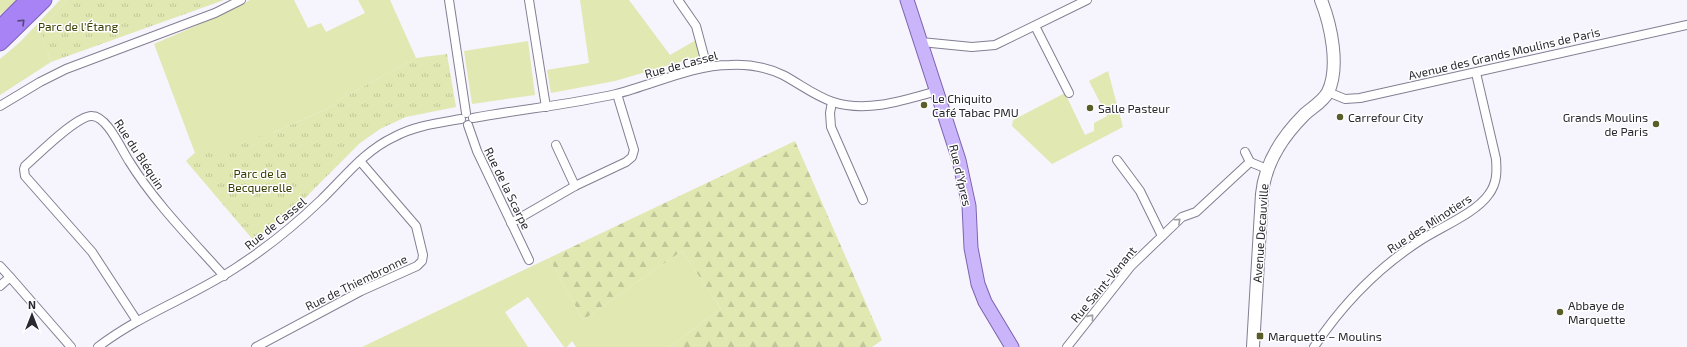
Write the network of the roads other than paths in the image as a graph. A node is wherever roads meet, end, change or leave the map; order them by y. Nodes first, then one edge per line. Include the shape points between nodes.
1 (28, 0) edge
2 (44, 0) edge
3 (241, 0) edge
4 (449, 0) edge
5 (530, 0) edge
6 (678, 0) edge
7 (907, 0) edge
8 (1087, 0) edge
9 (1321, 0) edge
10 (1687, 25) edge
11 (1035, 26) junction
12 (0, 28) edge
13 (922, 42) junction
14 (0, 43) edge
15 (707, 67) junction
16 (1476, 72) junction
17 (937, 91) junction
18 (1069, 92) dead end
19 (1328, 92) junction
20 (617, 94) junction
21 (832, 102) junction
22 (0, 106) edge
23 (546, 107) junction
24 (467, 119) junction
25 (556, 145) dead end
26 (1245, 152) dead end
27 (1117, 160) dead end
28 (360, 161) junction
29 (1250, 162) junction
30 (1268, 169) junction
31 (575, 186) junction
32 (863, 200) dead end
33 (511, 223) junction
34 (1162, 236) junction
35 (529, 260) dead end
36 (0, 266) edge
37 (224, 276) junction
38 (10, 277) junction
39 (0, 286) edge
40 (137, 321) junction
41 (71, 347) edge
42 (98, 347) edge
43 (256, 347) edge
44 (1012, 347) edge
45 (1066, 347) edge
46 (1253, 347) edge
47 (1314, 347) edge

1 - 12 highway
14 -> 2 highway
3 - 22 street via 215,13 66,68
4 - 24 street, Rue de la Scarpe
5 - 23 street
6 - 15 street via 696,26
7 - 13 main road, Rue d'Ypres
8 - 11 street
9 - 19 street via 1330,30 1333,55
10 - 16 street, Avenue des Grands Moulins de Paris
11 - 13 street via 991,46 972,47
11 - 18 street
13 - 17 main road, Rue d'Ypres
15 - 20 street, Rue de Cassel
15 - 21 street, Rue de Cassel via 743,65 764,68 783,75
16 - 19 street, Avenue des Grands Moulins de Paris via 1360,98 1345,99
16 - 47 street, Rue des Minotiers via 1496,159 1495,184 1480,205 1422,239 1387,264 1352,300
17 - 21 street, Rue de Cassel via 889,103 854,105
17 - 44 main road, Rue d'Ypres via 954,142 965,187 976,276 985,302
19 - 30 street, Avenue Decauville via 1284,138
20 - 23 street, Rue de Cassel
20 - 31 street via 634,154 626,162
21 - 32 street via 831,127
23 - 24 street, Rue de Cassel
24 - 28 street, Rue de Cassel via 401,133 373,149
24 - 33 street, Rue de la Scarpe via 474,146
25 - 31 street
26 - 29 street
27 - 34 street via 1140,191
28 - 37 street, Rue de Cassel via 290,228
28 - 43 street, Rue de Thiembronne via 416,226 422,261 417,266 361,291
29 - 30 street
34 -> 29 street, Rue Saint-Venant via 1184,216 1196,212
30 - 46 street, Avenue Decauville via 1262,194
31 - 33 street
33 - 35 street, Rue de la Scarpe
45 -> 34 street, Rue Saint-Venant via 1130,266
36 - 38 street
37 - 40 street, Rue de Cassel
37 - 40 street, Rue du Bléquin via 160,205 104,121 94,116 81,118 25,166 25,176 92,252
38 - 39 street
38 - 41 street
40 - 42 street, Rue de Cassel

